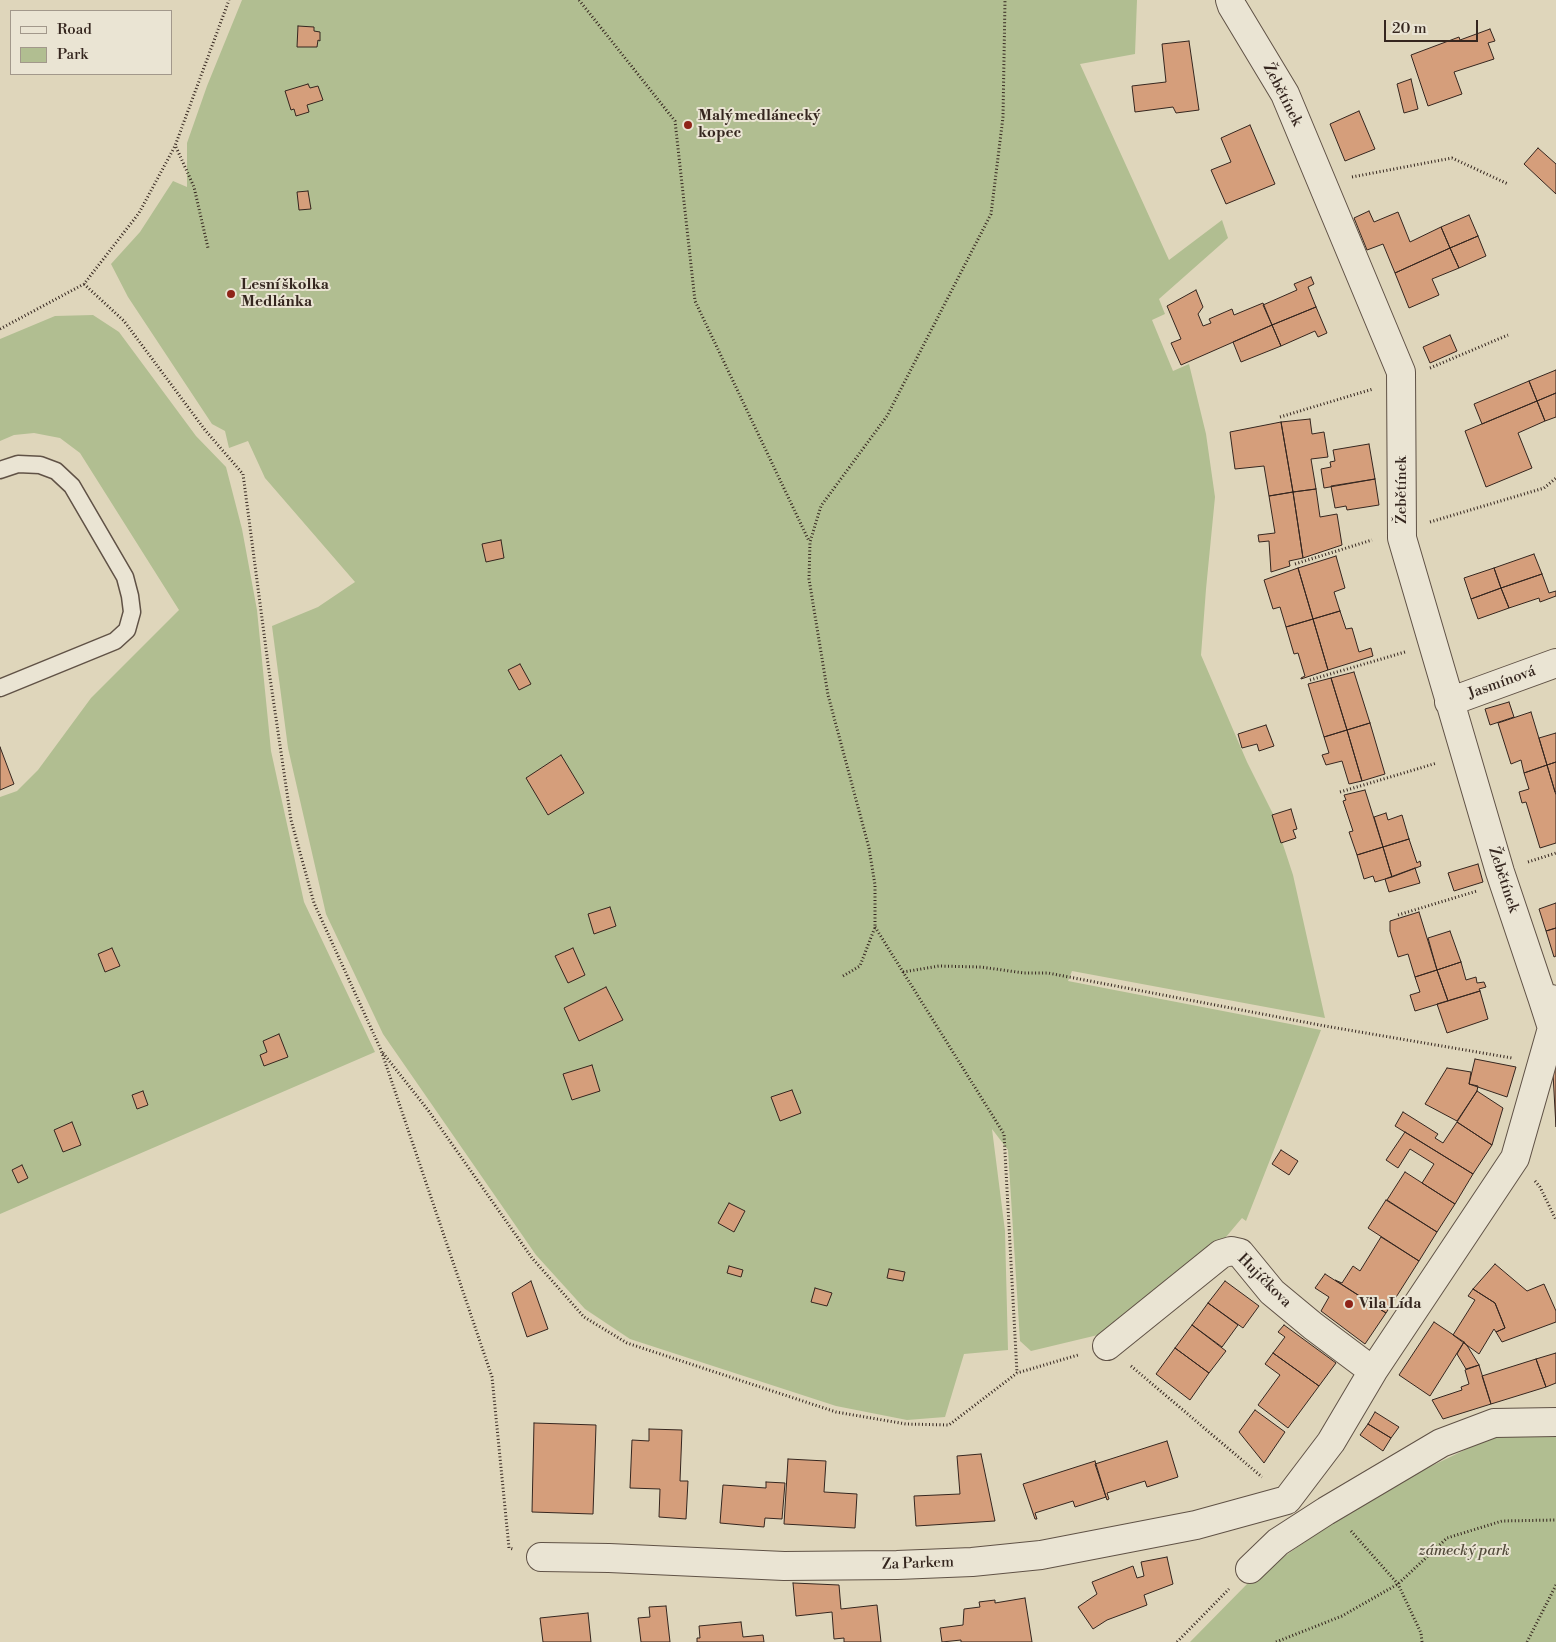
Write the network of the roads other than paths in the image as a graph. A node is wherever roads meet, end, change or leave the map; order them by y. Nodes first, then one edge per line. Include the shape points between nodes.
1 (1230, 0) edge
2 (0, 470) edge
3 (1556, 663) edge
4 (0, 688) edge
5 (1448, 702) junction
6 (1549, 999) edge
7 (1107, 1346) road end
8 (1373, 1371) junction
9 (1556, 1422) edge
10 (1330, 1442) junction
11 (1278, 1542) junction
12 (541, 1557) road end
13 (1250, 1569) road end

1 - 5 street, Žebětínek via 1285,94 1401,372 1402,538
2 - 4 lane via 18,464 40,465 56,471 72,486 125,577 132,612 127,630 115,641
3 - 5 street, Jasmínová
5 - 6 street, Žebětínek via 1504,883
6 - 8 street, Žebětínek via 1552,1028 1514,1158
7 - 8 street, Hujíčkova via 1221,1254 1231,1251 1240,1253 1272,1292
8 - 10 street
9 - 11 street via 1494,1423 1441,1443
10 - 11 street via 1343,1453 1300,1511 1272,1532
10 - 12 street, Za Parkem via 1288,1500 1196,1525 1041,1555 897,1566 784,1566
11 - 13 street

